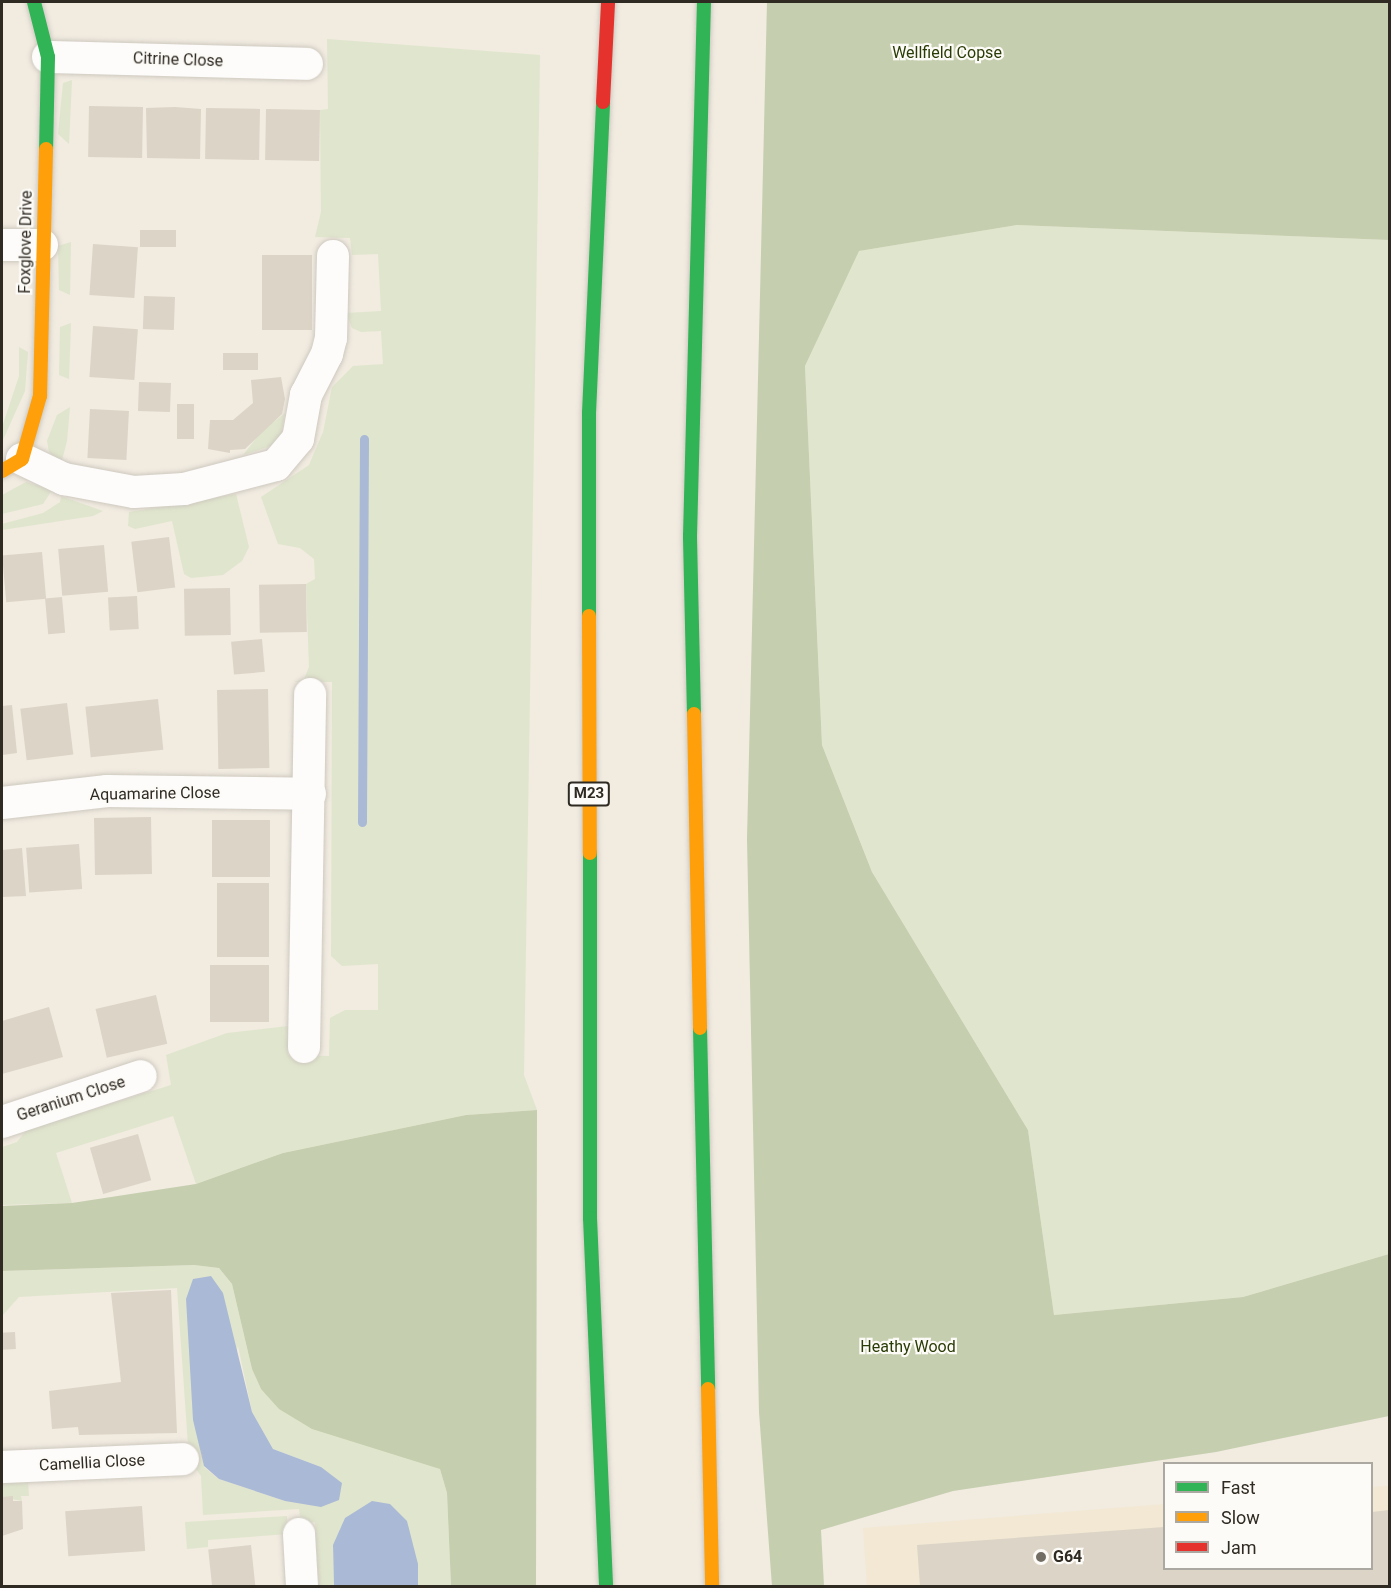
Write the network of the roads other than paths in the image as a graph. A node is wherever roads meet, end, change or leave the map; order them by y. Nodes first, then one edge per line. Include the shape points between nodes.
1 (34, 2) edge
2 (608, 2) edge
3 (704, 2) edge
4 (48, 57) junction
5 (307, 63) dead end
6 (42, 244) junction
7 (2, 245) edge
8 (333, 256) dead end
9 (12, 465) edge
10 (310, 694) dead end
11 (310, 794) junction
12 (2, 803) edge
13 (304, 1047) dead end
14 (141, 1076) dead end
15 (2, 1122) edge
16 (183, 1459) dead end
17 (2, 1467) edge
18 (299, 1534) dead end
19 (302, 1587) edge
20 (606, 1587) edge
21 (712, 1587) edge

1 - 4 main road, Foxglove Drive
2 - 20 main road, M23 via 589,413 590,1218
3 - 21 main road via 690,536
4 - 5 street, Citrine Close
4 - 6 main road, Foxglove Drive
6 - 7 street
6 - 9 main road, Foxglove Drive via 40,396
8 - 9 street via 331,338 327,354 306,395 298,439 276,465 184,489 134,492
10 - 11 street
11 - 12 street, Aquamarine Close via 107,791
11 - 13 street
14 - 15 street, Geranium Close
16 - 17 street, Camellia Close
18 - 19 street

